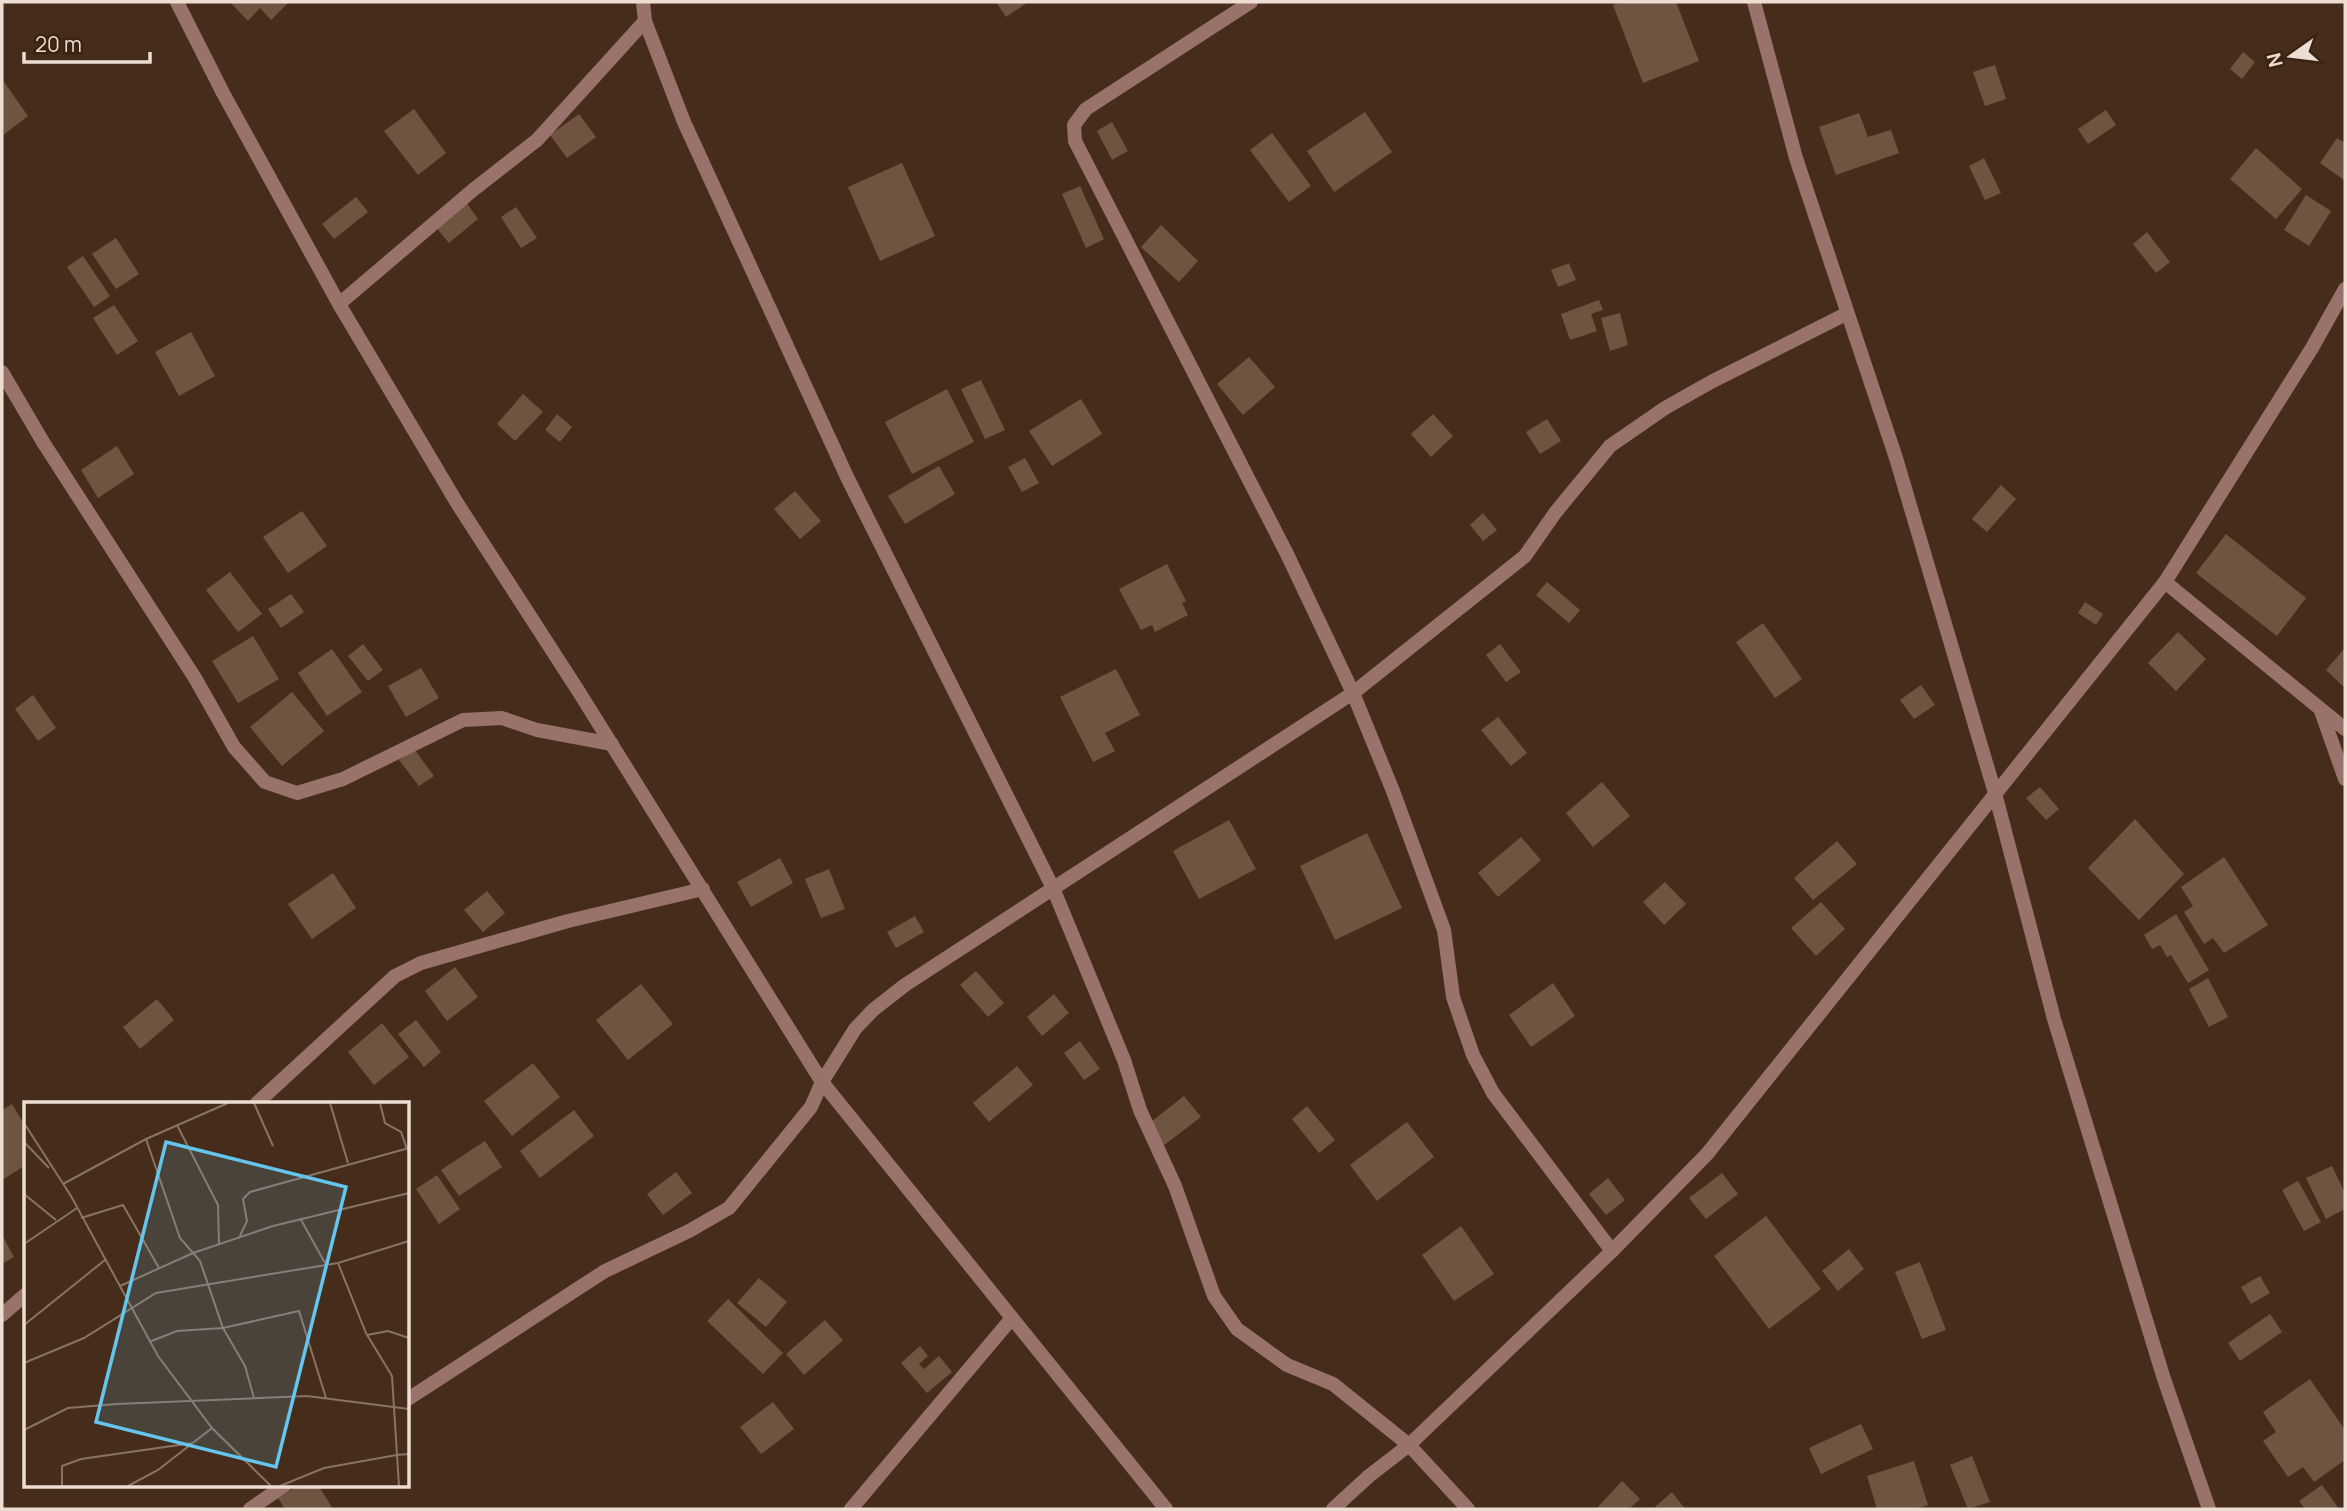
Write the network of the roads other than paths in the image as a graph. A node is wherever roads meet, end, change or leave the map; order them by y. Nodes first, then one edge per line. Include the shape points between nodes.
1 (177, 2) edge
2 (643, 2) edge
3 (1251, 2) edge
4 (1754, 2) edge
5 (645, 21) junction
6 (2345, 289) edge
7 (339, 304) junction
8 (1846, 314) junction
9 (2, 372) edge
10 (2165, 582) junction
11 (1353, 693) junction
12 (2321, 710) junction
13 (2345, 729) edge
14 (612, 744) junction
15 (2345, 779) edge
16 (1995, 793) junction
17 (1053, 888) junction
18 (703, 889) junction
19 (822, 1082) junction
20 (258, 1102) edge
21 (1612, 1251) junction
22 (24, 1296) edge
23 (2, 1315) edge
24 (1012, 1318) junction
25 (410, 1398) edge
26 (1409, 1446) junction
27 (284, 1486) edge
28 (250, 1509) edge
29 (851, 1509) edge
30 (1166, 1509) edge
31 (1332, 1509) edge
32 (1468, 1509) edge
33 (2209, 1509) edge

1 - 7 street
2 - 5 street
3 - 11 street via 1086,109 1073,132 1079,152 1287,554
4 - 8 street via 1796,158
5 - 7 street via 537,140
5 - 17 street via 684,122 842,467
6 - 10 street
7 - 14 street via 457,503
8 - 11 street via 1711,382 1610,446 1525,555
8 - 16 street via 1896,458
9 - 14 street via 234,747 265,782 297,793 331,782 463,720 502,718 537,730
10 - 12 street
10 - 16 street
11 - 17 street
11 - 21 street via 1444,930 1453,997 1473,1055 1493,1093
12 - 13 street
12 - 15 street
14 - 18 street
16 - 21 street via 1707,1154
16 - 33 street via 2054,1020 2164,1379
17 - 19 street via 873,1010 855,1029
17 - 26 street via 1140,1110 1175,1186 1214,1296 1237,1329 1287,1365 1333,1384
18 - 19 street
18 - 20 street via 421,963 396,976
19 - 24 street
19 - 25 street via 811,1107 729,1208 605,1271
21 - 26 street
22 - 23 street
24 - 29 street
24 - 30 street
26 - 31 street
26 - 32 street
27 - 28 street

